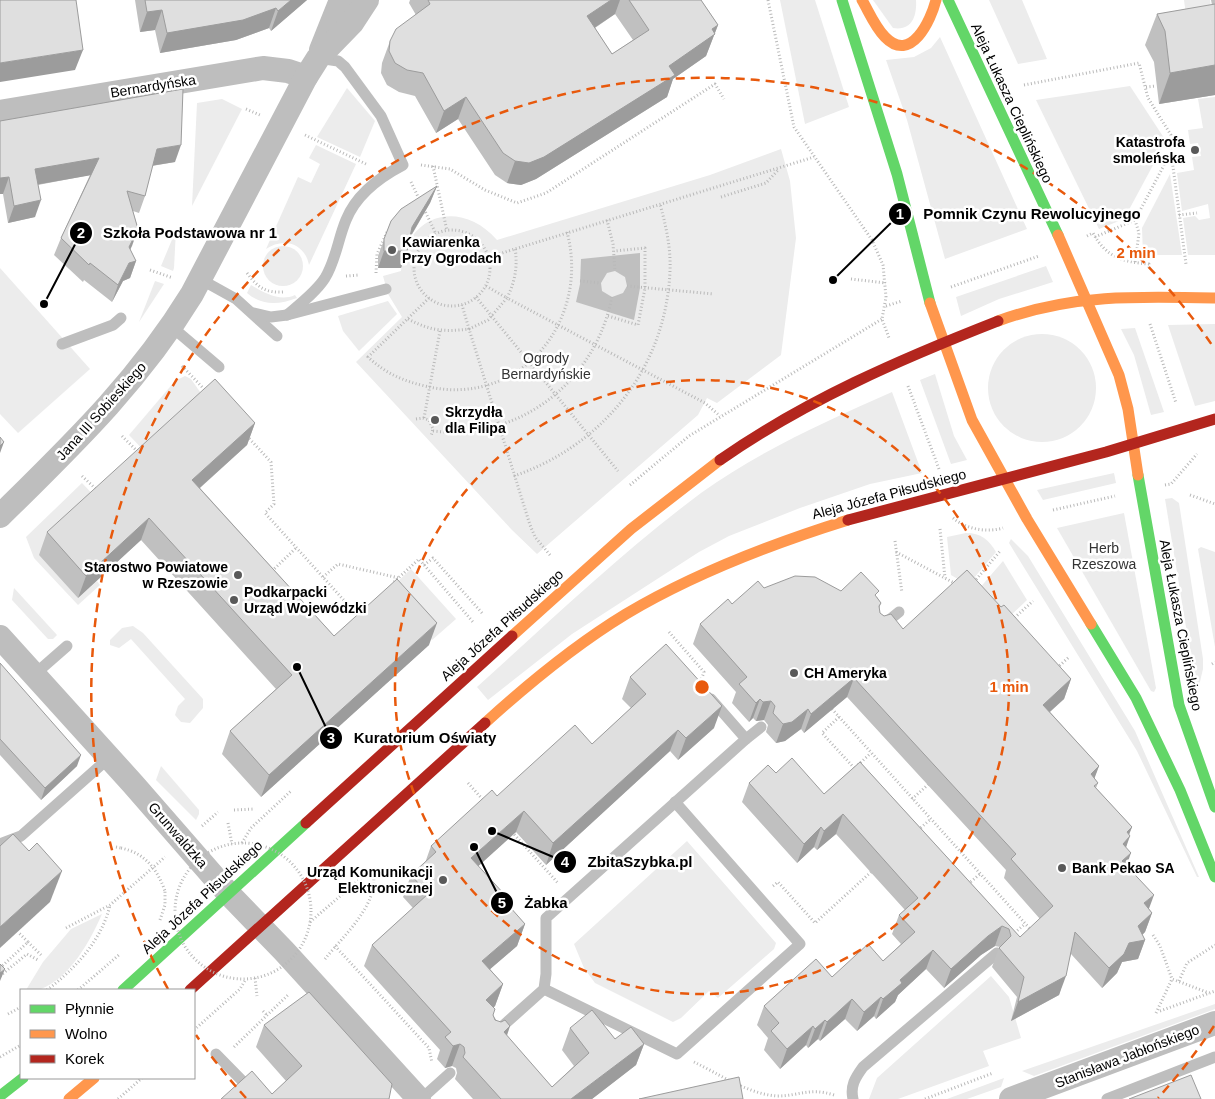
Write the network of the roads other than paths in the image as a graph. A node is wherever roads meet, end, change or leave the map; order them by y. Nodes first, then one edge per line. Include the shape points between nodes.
1 (341, 0) edge
2 (367, 0) edge
3 (842, 0) edge
4 (862, 0) edge
5 (936, 0) edge
6 (948, 0) edge
7 (312, 68) junction
8 (0, 112) edge
9 (200, 279) junction
10 (386, 289) dead end
11 (1215, 298) edge
12 (1086, 300) junction
13 (254, 313) junction
14 (287, 316) junction
15 (121, 318) dead end
16 (172, 327) junction
17 (277, 336) dead end
18 (944, 343) junction
19 (62, 344) dead end
20 (219, 367) dead end
21 (1215, 419) edge
22 (1134, 444) junction
23 (1004, 478) junction
24 (0, 516) edge
25 (899, 612) dead end
26 (879, 628) edge
27 (0, 637) edge
28 (66, 646) dead end
29 (35, 674) junction
30 (699, 685) edge
31 (761, 727) dead end
32 (746, 739) junction
33 (110, 758) junction
34 (675, 802) junction
35 (1215, 807) edge
36 (0, 844) edge
37 (1215, 877) edge
38 (228, 893) junction
39 (260, 926) junction
40 (997, 952) edge
41 (124, 989) edge
42 (191, 989) edge
43 (544, 989) junction
44 (1215, 1023) edge
45 (492, 1036) edge
46 (216, 1054) dead end
47 (1215, 1057) edge
48 (450, 1073) dead end
49 (23, 1079) edge
50 (93, 1079) edge
51 (0, 1096) edge
52 (848, 1098) edge
53 (69, 1099) edge
54 (260, 1099) edge
55 (420, 1099) edge
56 (1012, 1099) edge
57 (1107, 1099) edge

1 - 7 street, Jana III Sobieskiego
2 - 7 street, Jana III Sobieskiego via 352,23
3 - 18 main road via 897,174 927,294
4 - 5 main road via 885,36 900,44 913,42 921,35 929,23
6 - 12 main road, Aleja Łukasza Cieplińskiego
7 - 8 street, Bernardyńska via 288,71 263,68
7 - 9 street, Jana III Sobieskiego
7 - 14 lane via 338,61 345,68 381,116 403,165 387,173 360,197 346,218 324,280
9 - 13 lane
9 - 16 street, Jana III Sobieskiego
10 - 14 lane
11 - 12 main road
12 - 18 main road, Aleja Józefa Piłsudskiego via 1017,313
12 - 22 main road, Aleja Łukasza Cieplińskiego via 1119,375
13 - 14 lane
13 - 17 lane
15 - 19 lane via 113,325
16 - 20 lane
16 - 24 street, Jana III Sobieskiego via 118,397
18 - 23 main road via 972,420
18 - 38 main road, Aleja Józefa Piłsudskiego via 879,370 796,412 724,457 655,509
21 - 22 main road
22 - 23 main road, Aleja Józefa Piłsudskiego
22 - 35 main road, Aleja Łukasza Cieplińskiego via 1180,705
23 - 37 main road via 1140,707 1180,790
23 - 39 main road, Aleja Józefa Piłsudskiego via 872,512 780,541 651,599 527,684
25 - 26 lane
27 - 29 street, Grunwaldzka
28 - 29 lane
29 - 33 street, Grunwaldzka
30 - 32 lane
31 - 32 lane
32 - 34 lane
33 - 36 lane via 21,836
33 - 38 street, Grunwaldzka
34 - 43 lane via 546,918
34 - 43 lane via 800,944 677,1054
38 - 39 street, Grunwaldzka
38 - 41 main road, Aleja Józefa Piłsudskiego
39 - 42 main road, Aleja Józefa Piłsudskiego
39 - 55 street, Grunwaldzka
40 - 52 lane via 863,1067
43 - 45 lane
44 - 56 street, Stanisława Jabłońskiego
46 - 54 lane
47 - 57 lane
48 - 55 lane
49 - 51 main road
50 - 53 main road

